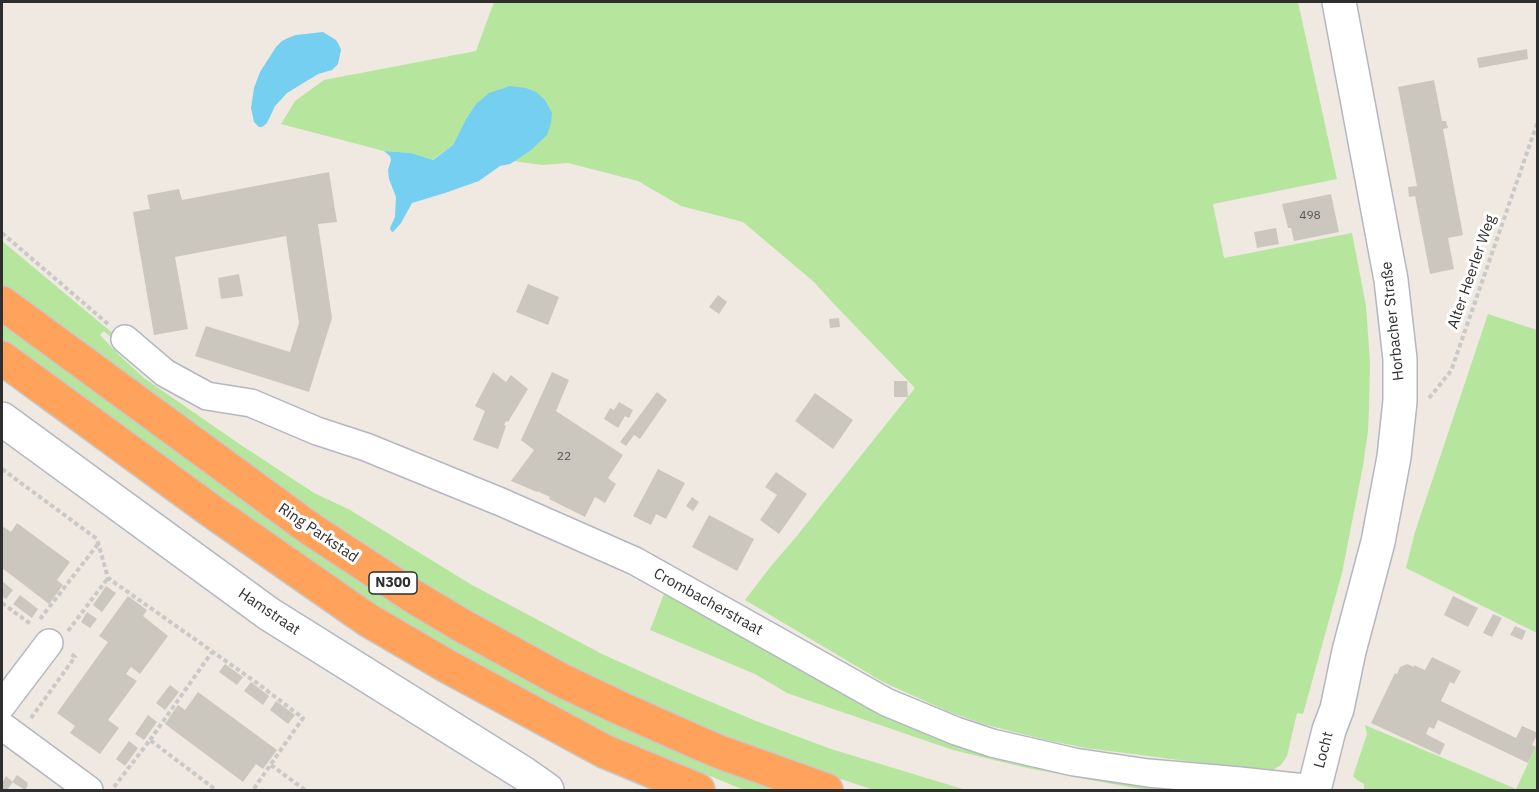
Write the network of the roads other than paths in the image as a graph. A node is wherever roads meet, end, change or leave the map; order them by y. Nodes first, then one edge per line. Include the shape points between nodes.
1 (1339, 2) edge
2 (2, 303) edge
3 (125, 339) road end
4 (2, 358) edge
5 (2, 419) edge
6 (50, 635) road end
7 (2, 705) edge
8 (1337, 709) joint
9 (2, 726) edge
10 (89, 790) edge
11 (547, 790) edge
12 (699, 790) edge
13 (826, 790) edge
14 (1314, 790) edge

1 - 8 main road, Horbacher Straße via 1391,280 1400,359 1400,401 1378,542
2 - 13 highway, Ring Parkstad / N300 via 309,528 460,625 622,709 717,751
3 - 14 street, Crombacherstraat via 165,373 207,396 251,403 366,447 635,561 886,702 956,730 992,743 1074,762
4 - 12 highway, N300 via 368,620 604,751
5 - 11 main road, Hamstraat via 269,614
6 - 7 street
8 - 14 main road, Locht
9 - 10 street

